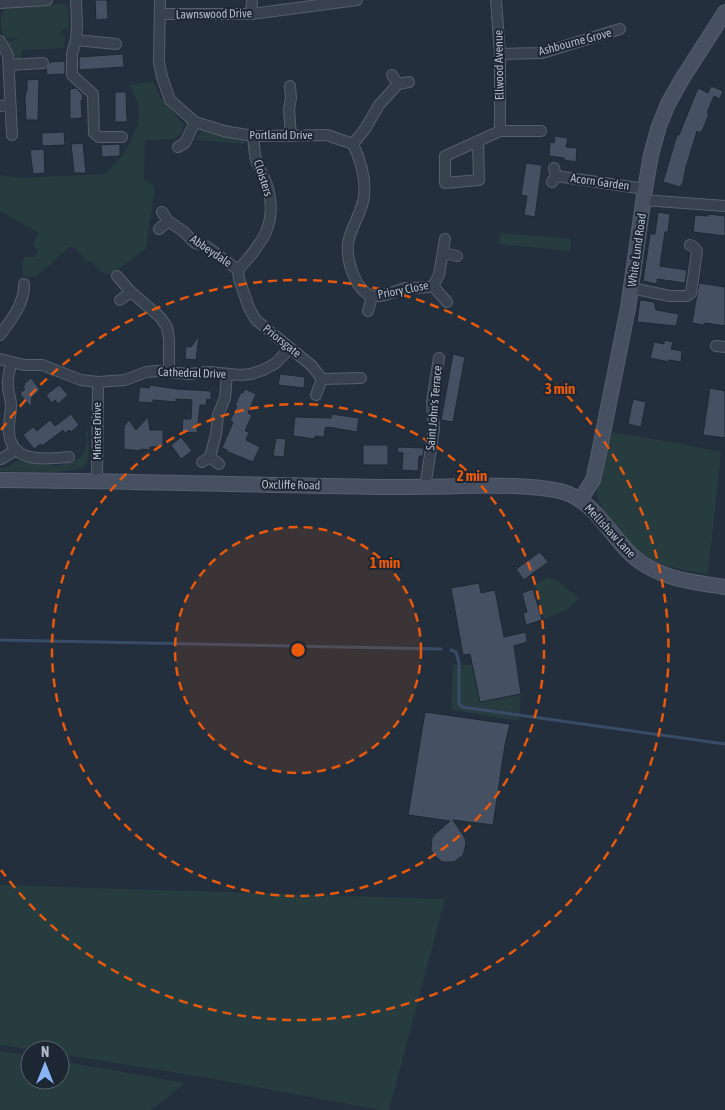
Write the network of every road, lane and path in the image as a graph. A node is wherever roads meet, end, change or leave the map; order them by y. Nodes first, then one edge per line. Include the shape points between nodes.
1 (47, 0) edge
2 (76, 0) edge
3 (160, 0) edge
4 (252, 0) edge
5 (357, 0) edge
6 (496, 0) edge
7 (0, 3) edge
8 (725, 12) edge
9 (160, 14) junction
10 (251, 14) junction
11 (620, 29) dead end
12 (76, 40) junction
13 (0, 41) edge
14 (116, 44) dead end
15 (500, 54) junction
16 (43, 63) dead end
17 (9, 64) junction
18 (392, 75) dead end
19 (288, 82) dead end
20 (409, 82) dead end
21 (398, 84) junction
22 (5, 105) edge
23 (195, 122) junction
24 (500, 131) junction
25 (540, 131) dead end
26 (12, 135) dead end
27 (253, 136) junction
28 (291, 136) junction
29 (122, 137) dead end
30 (478, 141) junction
31 (353, 144) junction
32 (183, 146) dead end
33 (554, 175) dead end
34 (644, 194) junction
35 (725, 206) edge
36 (159, 229) dead end
37 (446, 239) dead end
38 (690, 246) dead end
39 (443, 253) junction
40 (457, 256) dead end
41 (238, 270) junction
42 (117, 276) dead end
43 (24, 284) dead end
44 (433, 286) junction
45 (631, 288) junction
46 (131, 292) junction
47 (372, 296) junction
48 (120, 300) dead end
49 (443, 301) dead end
50 (368, 311) dead end
51 (0, 335) edge
52 (290, 348) junction
53 (439, 358) dead end
54 (0, 359) edge
55 (11, 363) junction
56 (169, 372) junction
57 (227, 374) junction
58 (355, 376) dead end
59 (322, 379) junction
60 (98, 382) junction
61 (316, 395) dead end
62 (16, 450) junction
63 (63, 455) dead end
64 (1, 459) dead end
65 (220, 464) dead end
66 (0, 480) edge
67 (97, 480) junction
68 (425, 487) junction
69 (580, 500) junction
70 (725, 587) edge

1 - 7 street
2 - 12 street
3 - 9 street, Portland Drive
4 - 10 street
5 - 10 street, Lawnswood Drive
6 - 15 street, Ellwood Avenue
8 - 34 main road, White Lund Road via 668,104 651,155
9 - 10 street, Lawnswood Drive
9 - 23 street, Portland Drive via 159,62 162,77 170,100
11 - 15 street, Ashbourne Grove via 542,52
12 - 14 street
12 - 29 street via 72,75 93,94 94,133 99,137
13 - 17 street
15 - 24 street, Ellwood Avenue
16 - 17 street
17 - 22 street
18 - 21 street
19 - 28 street
20 - 21 street
21 - 31 street via 378,105 366,129
22 - 26 street
23 - 27 street, Portland Drive
23 - 32 street
24 - 25 street
24 - 30 street
27 - 28 street, Portland Drive
27 - 41 street, Cloisters via 256,159 271,201 270,220 264,238
28 - 31 street, Portland Drive via 327,135
30 - 30 street via 479,180 445,183 444,156
31 - 47 street, Priory Close via 359,157 365,193 348,244 349,259 356,282
33 - 34 street, Acorn Garden
34 - 35 street, Acorn Garden
34 - 45 main road, White Lund Road
36 - 41 street, Abbeydale via 165,216 195,243 206,246
37 - 39 street, Priory Close
38 - 45 street via 696,251 691,293 687,296 675,297
39 - 40 street
39 - 44 street, Priory Close via 439,275
41 - 52 street, Priorsgate via 249,308 256,320
42 - 46 street
43 - 51 street via 24,294
44 - 47 street, Priory Close
44 - 49 street
45 - 69 main road, White Lund Road via 593,480
46 - 48 street
46 - 56 street via 167,327
47 - 50 street
52 - 57 street, Cathedral Drive via 276,363 263,370 251,374
52 - 59 street, Priorsgate
53 - 68 street, Saint John's Terrace via 432,402 434,429
54 - 55 street, Cathedral Drive
55 - 60 street, Cathedral Drive via 42,365 81,380
55 - 62 street via 9,427
56 - 57 street, Cathedral Drive
56 - 60 street, Cathedral Drive via 146,372 125,380
57 - 65 street via 225,398 206,460
58 - 59 street
59 - 61 street
60 - 67 street, Minster Drive
62 - 63 street via 31,458
62 - 64 street
66 - 67 main road, Oxcliffe Road
67 - 68 main road, Oxcliffe Road
68 - 69 main road, Oxcliffe Road via 506,485 556,490
69 - 70 main road, Mellishaw Lane via 644,565 678,579

